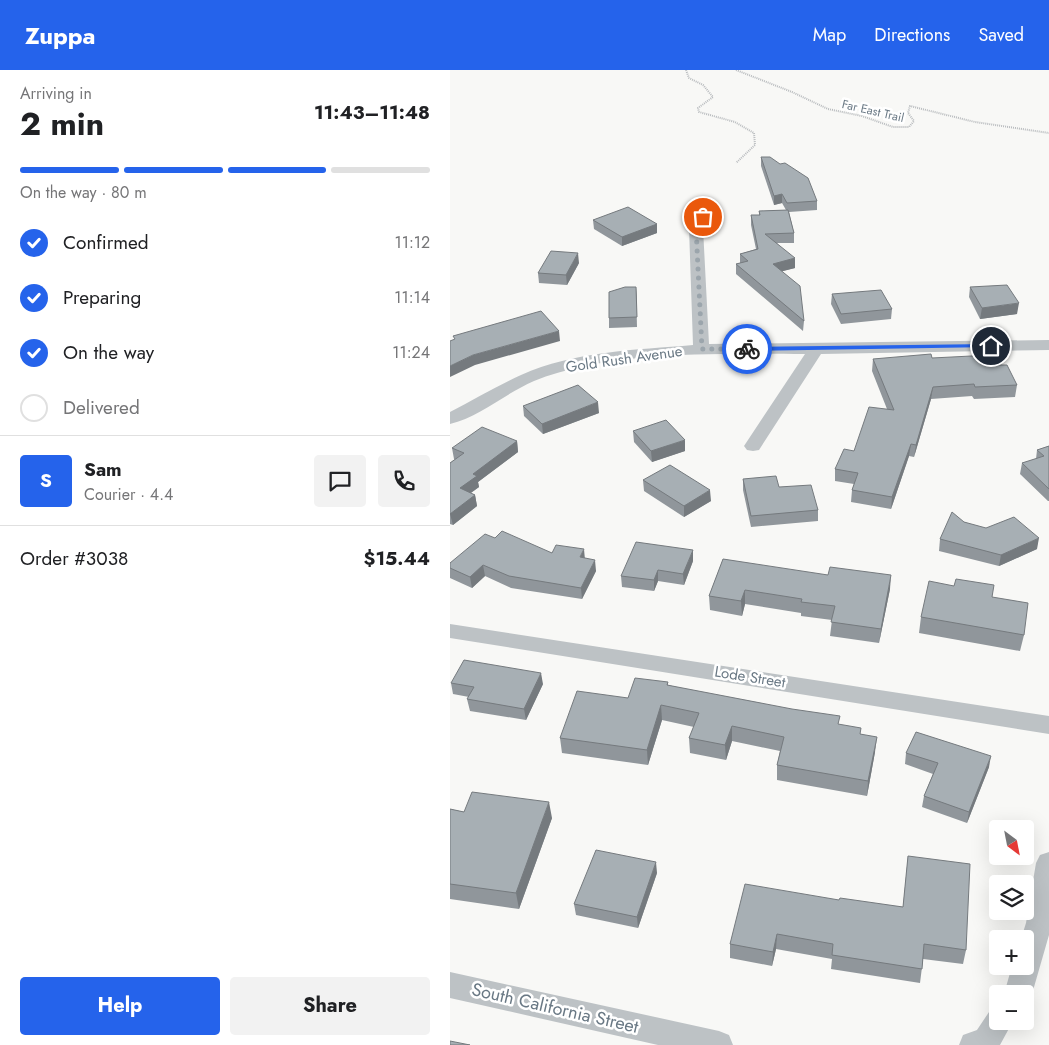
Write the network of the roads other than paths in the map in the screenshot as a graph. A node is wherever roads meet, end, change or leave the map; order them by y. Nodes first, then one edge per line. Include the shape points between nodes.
1 (711, 205) dead end
2 (1049, 345) edge
3 (702, 349) junction
4 (816, 349) junction
5 (450, 419) edge
6 (753, 446) dead end
7 (450, 631) edge
8 (1049, 725) edge
9 (1049, 863) edge
10 (450, 985) edge
11 (1021, 985) edge
12 (993, 1030) edge
13 (719, 1045) edge
14 (973, 1045) edge

1 - 3 street via 696,228
2 - 4 street, Gold Rush Avenue
3 - 4 street, Gold Rush Avenue
3 - 5 street, Gold Rush Avenue via 573,364 528,378
4 - 6 street
7 - 8 street, Lode Street
9 - 11 street via 1039,923
10 - 13 street, South California Street
12 - 14 street via 987,1040

